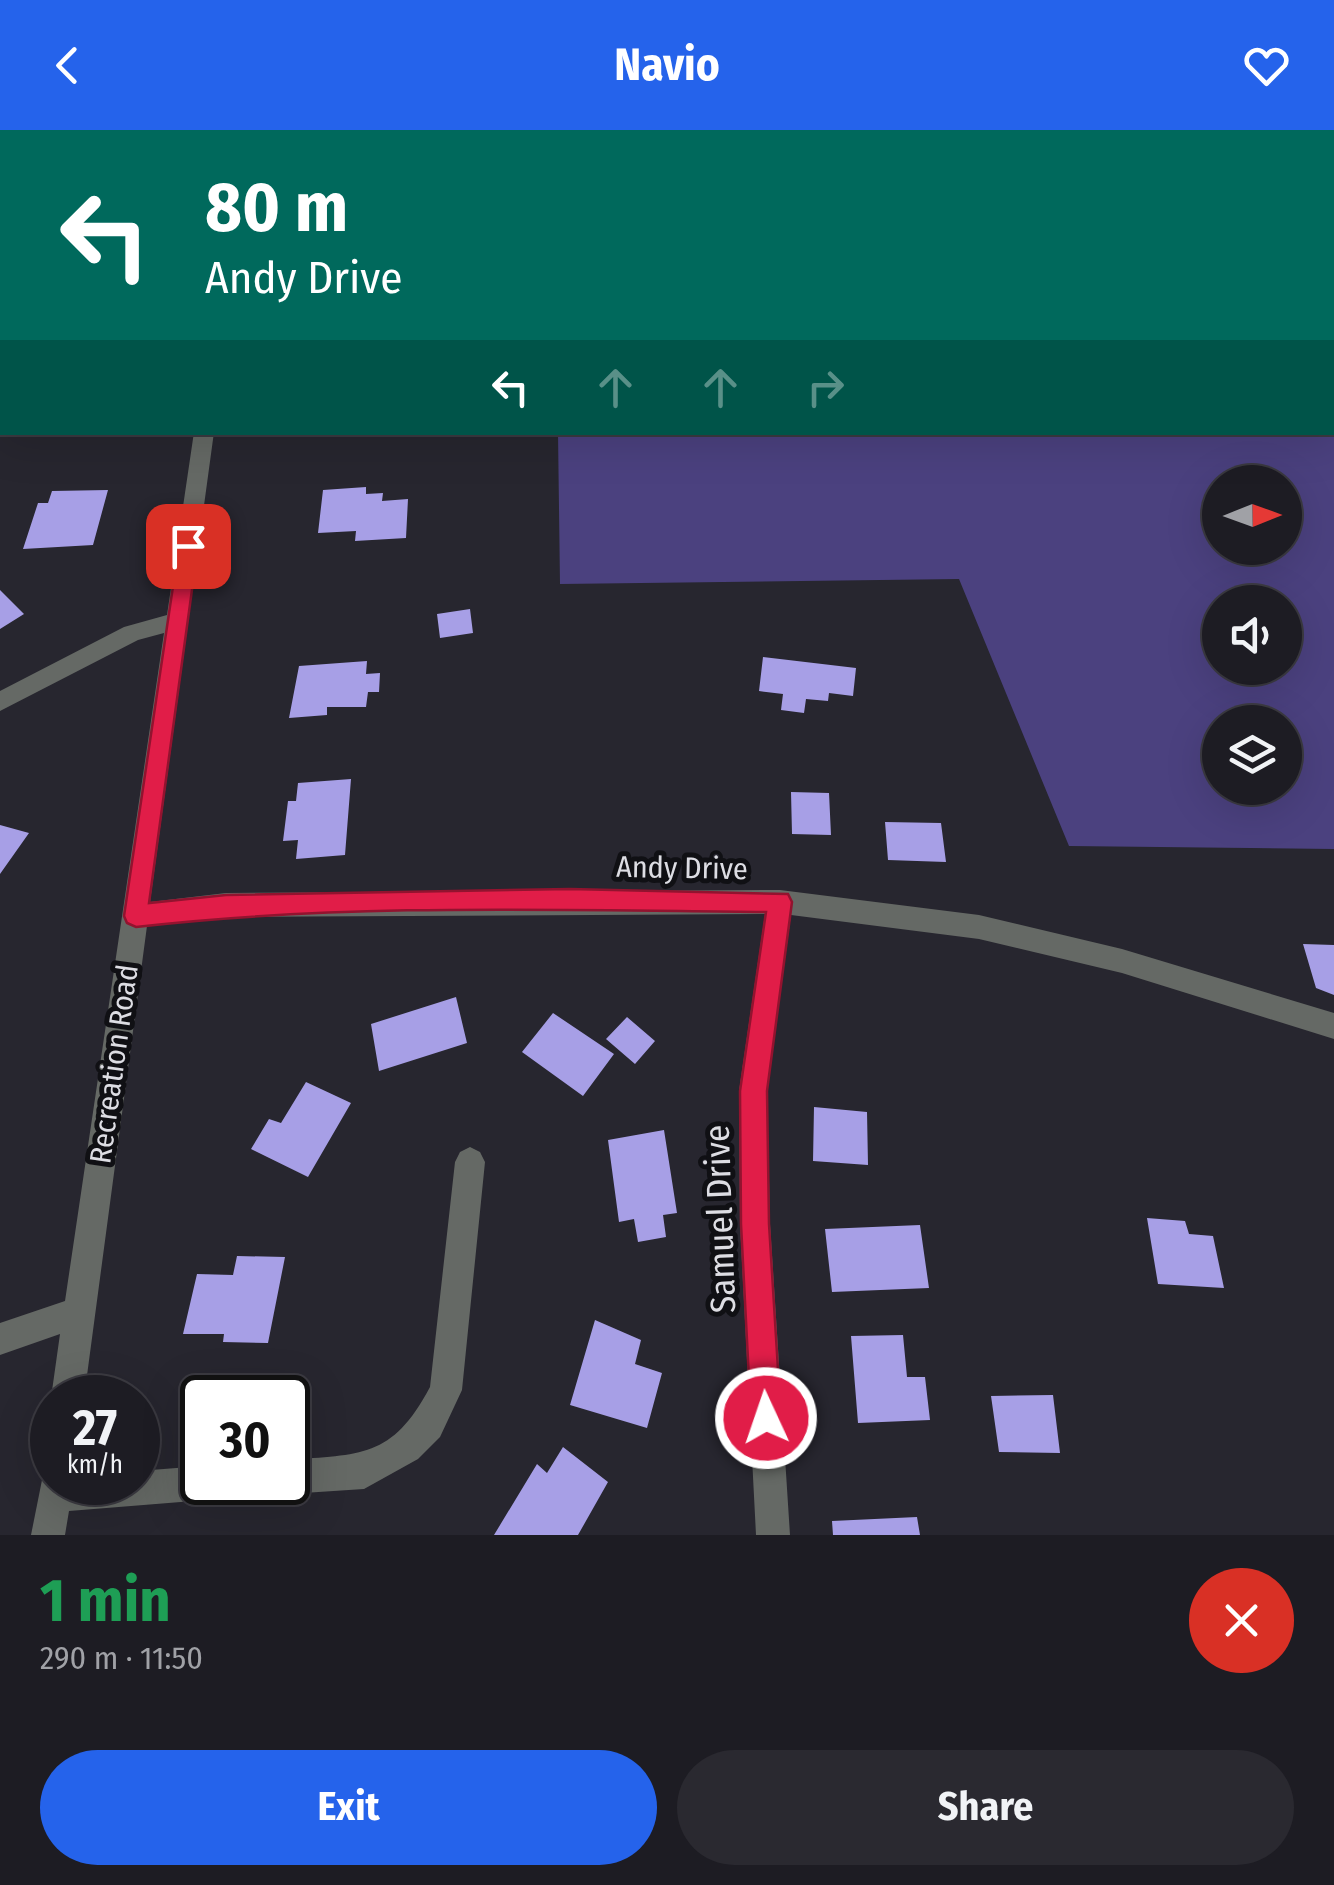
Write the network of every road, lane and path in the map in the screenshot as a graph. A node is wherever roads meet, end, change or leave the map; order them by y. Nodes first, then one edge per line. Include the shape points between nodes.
1 (204, 435) edge
2 (178, 621) junction
3 (0, 702) edge
4 (780, 902) junction
5 (136, 916) junction
6 (1334, 1026) edge
7 (470, 1162) dead end
8 (78, 1312) junction
9 (0, 1339) edge
10 (70, 1375) edge
11 (310, 1476) edge
12 (53, 1505) edge
13 (48, 1535) edge
14 (773, 1535) edge

1 - 2 street, Recreation Road
2 - 3 street via 132,634
2 - 5 street, Recreation Road
4 - 5 street, Andy Drive via 245,905
4 - 6 street, Andy Drive via 979,927 1122,960
4 - 14 street, Samuel Drive via 754,1091
5 - 8 street, Recreation Road
7 - 11 street via 446,1390 428,1425 406,1447 364,1472
8 - 9 street
8 - 10 street, Recreation Road
12 - 13 street

